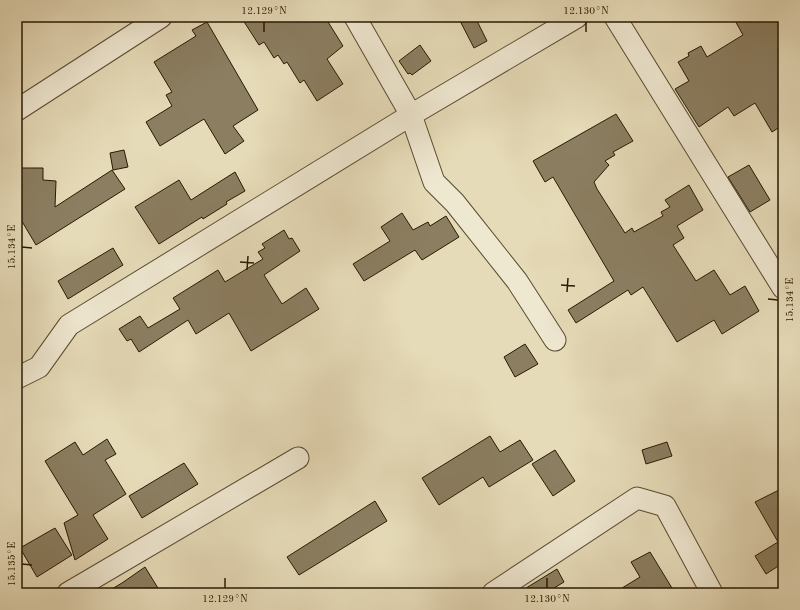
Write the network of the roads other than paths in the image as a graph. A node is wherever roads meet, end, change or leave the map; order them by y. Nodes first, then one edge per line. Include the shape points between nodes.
1 (160, 17) edge
2 (355, 17) edge
3 (577, 17) edge
4 (615, 17) edge
5 (17, 110) edge
6 (411, 115) junction
7 (783, 288) edge
8 (555, 340) dead end
9 (17, 378) edge
10 (298, 458) dead end
11 (699, 571) junction
12 (68, 593) edge
13 (493, 593) edge
14 (697, 593) edge
15 (712, 593) edge

1 - 5 street
2 - 6 street
3 - 6 street
4 - 7 street
6 - 8 street via 434,182 455,203 517,281
6 - 9 street via 69,325 39,367
10 - 12 street
11 - 13 street via 666,506 637,498
11 - 14 street
11 - 15 street

